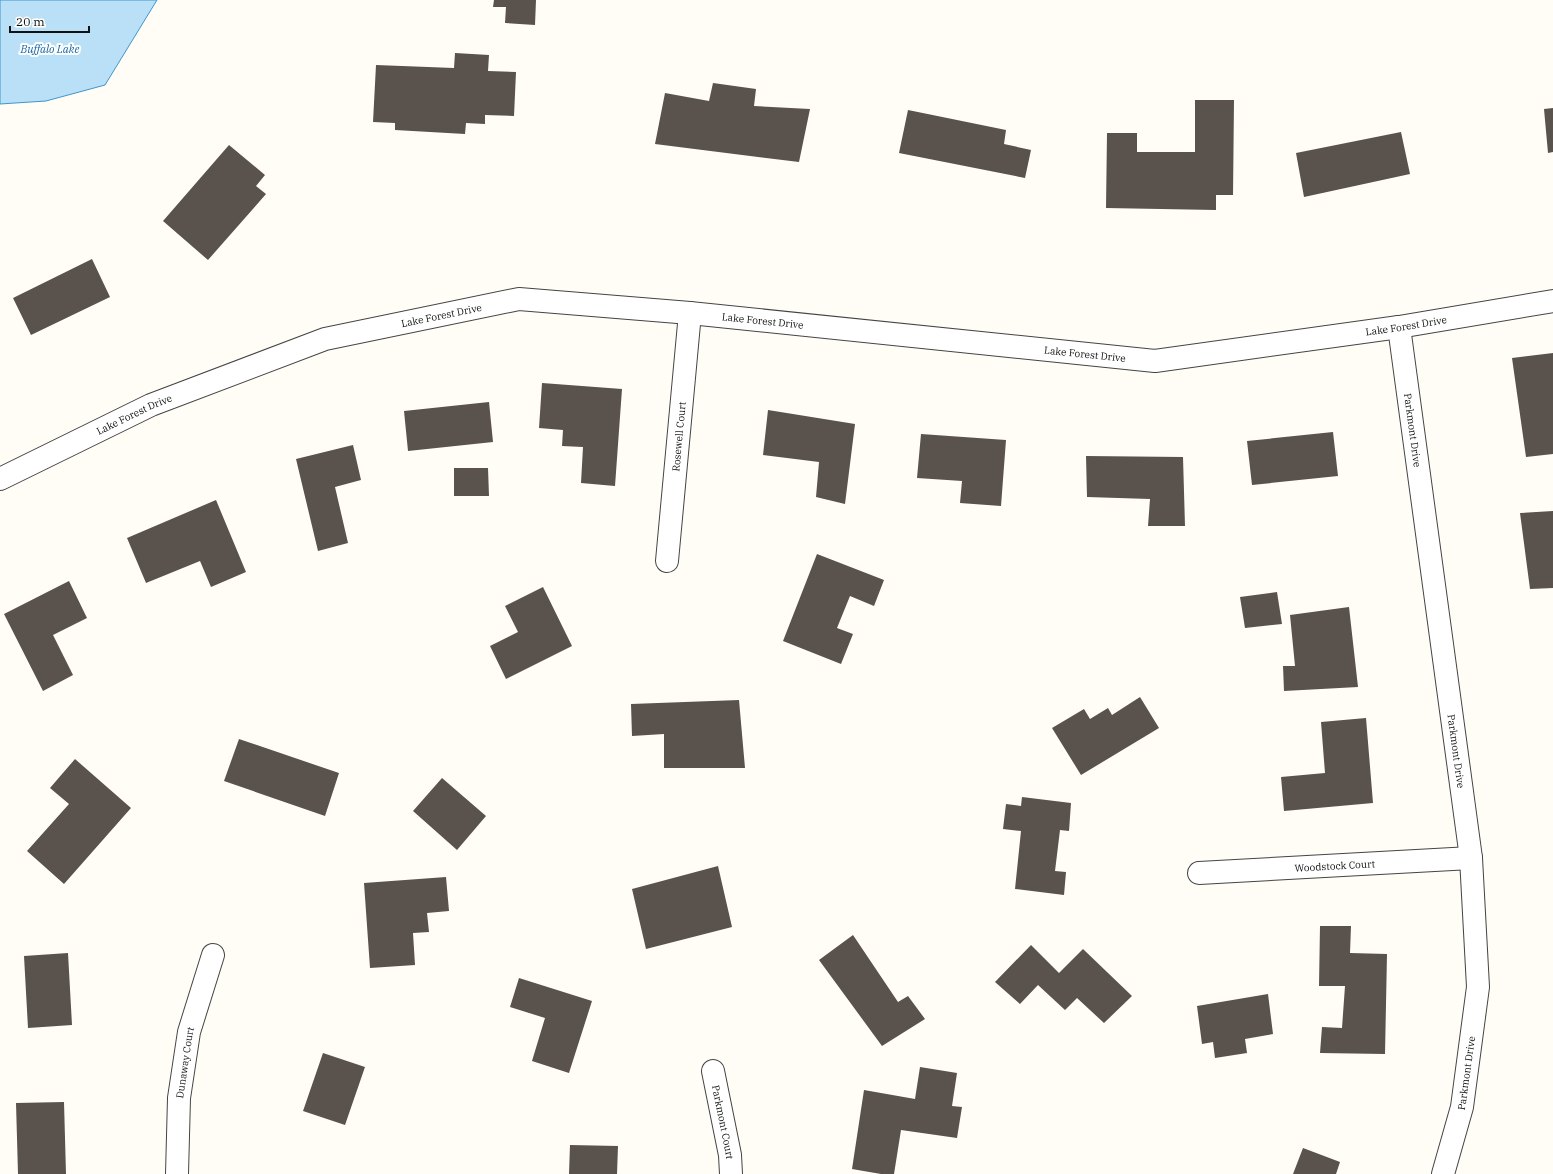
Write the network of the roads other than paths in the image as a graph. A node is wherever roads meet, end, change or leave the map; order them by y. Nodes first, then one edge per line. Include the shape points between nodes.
1 (1553, 301) edge
2 (690, 313) junction
3 (1399, 327) junction
4 (0, 479) edge
5 (667, 560) dead end
6 (1471, 858) junction
7 (1199, 873) dead end
8 (213, 955) dead end
9 (713, 1071) dead end
10 (177, 1174) edge
11 (731, 1174) edge
12 (1443, 1174) edge

1 - 3 street, Lake Forest Drive
2 - 3 street, Lake Forest Drive via 1155,361
2 - 4 street, Lake Forest Drive via 519,299 325,339 152,405
2 - 5 street, Rosewell Court
3 - 6 street, Parkmont Drive
6 - 7 street, Woodstock Court
6 - 12 street, Parkmont Drive via 1478,987 1462,1107
8 - 10 street, Dunaway Court via 189,1032 179,1098
9 - 11 street, Parkmont Court via 730,1155

